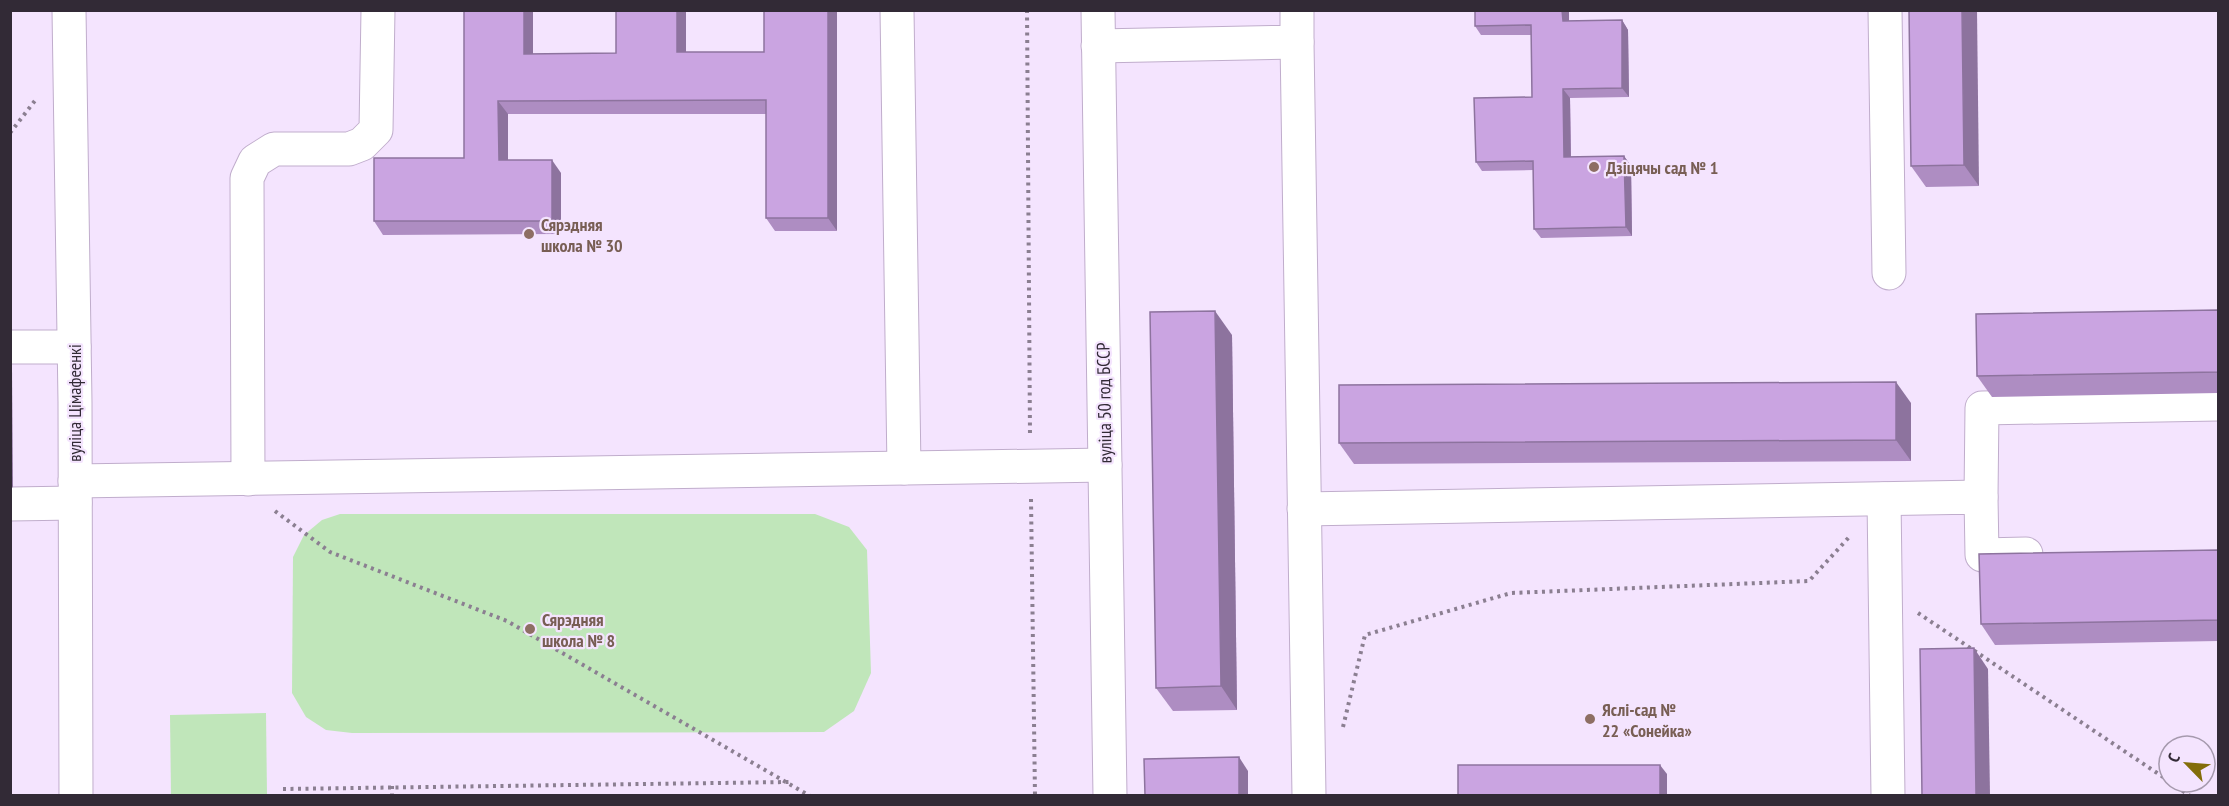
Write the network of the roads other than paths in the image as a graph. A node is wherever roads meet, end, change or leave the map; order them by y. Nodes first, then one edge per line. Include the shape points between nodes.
1 (69, 10) edge
2 (378, 10) edge
3 (897, 10) edge
4 (1098, 10) edge
5 (1885, 10) edge
6 (1297, 26) edge
7 (1098, 45) junction
8 (1889, 273) dead end
9 (10, 347) edge
10 (74, 347) junction
11 (2218, 404) edge
12 (1105, 465) junction
13 (904, 468) junction
14 (240, 479) junction
15 (75, 492) junction
16 (1981, 497) junction
17 (1884, 499) junction
18 (10, 504) edge
19 (1304, 509) junction
20 (2053, 553) edge
21 (76, 795) edge
22 (1110, 795) edge
23 (1309, 795) edge
24 (1888, 795) edge

1 - 10 street, вуліца Цімафеенкі
2 - 14 street via 376,130 362,144 349,149 274,149 255,161 247,178
3 - 13 street
4 - 7 street, вуліца 50 год БССР
5 - 8 street
6 - 7 street
6 - 19 street
7 - 12 street, вуліца 50 год БССР
9 - 10 street
10 - 15 street, вуліца Цімафеенкі
11 - 16 street via 1982,408
12 - 13 street
12 - 22 street, вуліца 50 год БССР
13 - 14 street
14 - 15 street
15 - 18 street
15 - 21 street, вуліца Цімафеенкі
16 - 17 street
16 - 20 street via 1982,555
17 - 19 street
17 - 24 street
19 - 23 street

